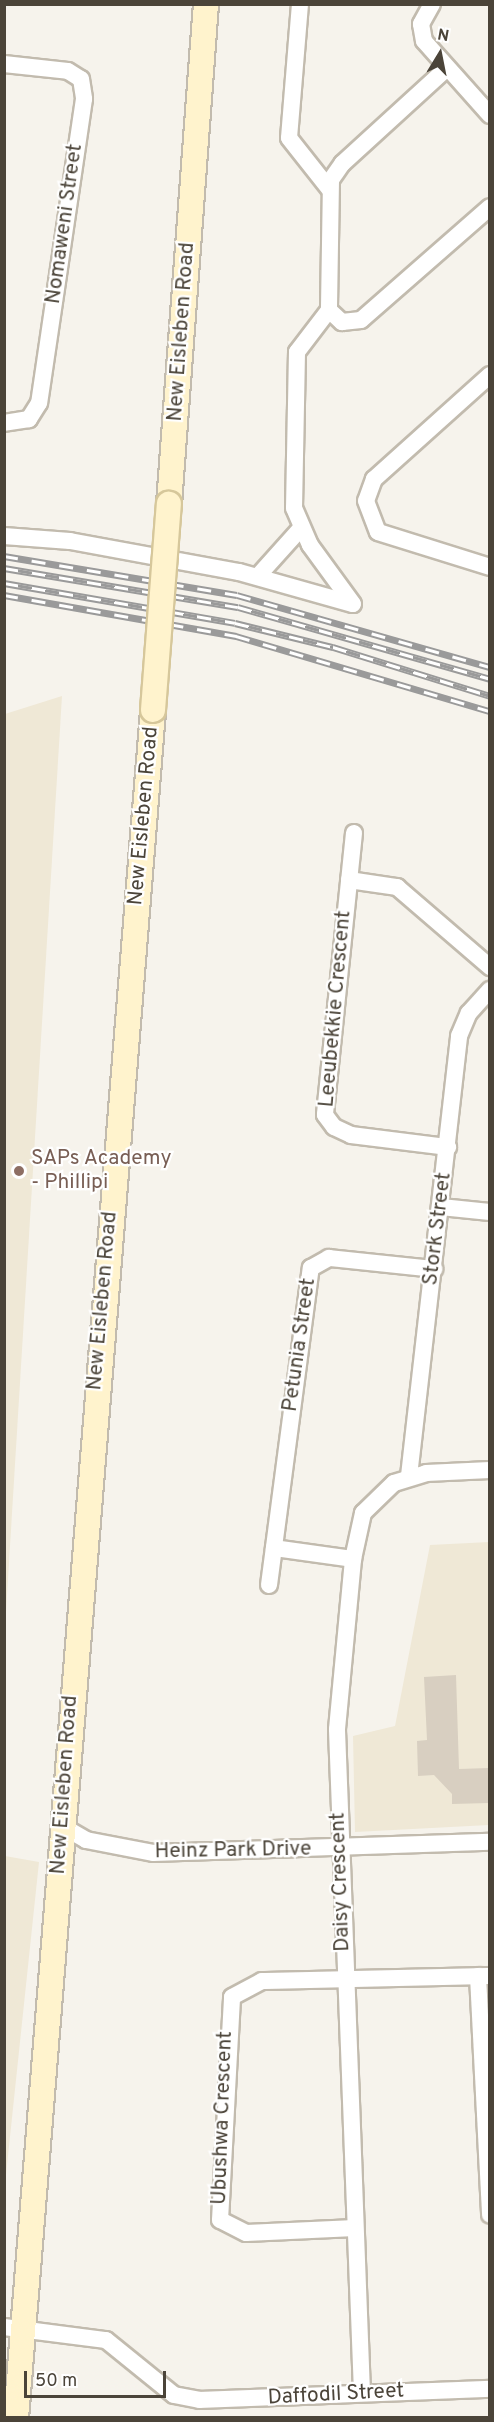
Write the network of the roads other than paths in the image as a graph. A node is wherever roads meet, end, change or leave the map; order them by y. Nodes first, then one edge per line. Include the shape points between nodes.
1 (206, 4) edge
2 (300, 4) edge
3 (432, 4) edge
4 (4, 64) edge
5 (447, 68) junction
6 (489, 114) edge
7 (330, 190) junction
8 (489, 207) edge
9 (329, 310) junction
10 (489, 375) edge
11 (4, 423) edge
12 (301, 528) junction
13 (4, 536) edge
14 (486, 561) edge
15 (258, 576) junction
16 (354, 833) dead end
17 (349, 880) junction
18 (489, 967) edge
19 (489, 990) edge
20 (448, 1147) junction
21 (441, 1207) junction
22 (489, 1212) edge
23 (434, 1269) junction
24 (489, 1470) edge
25 (409, 1476) junction
26 (274, 1548) junction
27 (353, 1559) junction
28 (269, 1585) dead end
29 (61, 1836) junction
30 (489, 1842) edge
31 (339, 1849) junction
32 (484, 1976) edge
33 (345, 1981) junction
34 (489, 2215) edge
35 (355, 2228) junction
36 (14, 2328) edge
37 (489, 2388) edge
38 (362, 2393) junction
39 (217, 2410) edge
40 (16, 2418) edge

1 - 29 main road, New Eisleben Road, bridge
2 - 7 street via 289,138
3 - 5 street via 420,32
4 - 11 street, Nomaweni Street via 68,71 81,80 84,99 39,403 29,419
5 - 6 street
5 - 7 street via 342,164
7 - 9 street
8 - 9 street via 361,320 342,322
9 - 12 street via 297,352 294,492
10 - 14 street via 374,479 366,501 378,532
12 - 15 street
12 - 15 street via 353,604
13 - 15 street via 70,541
16 - 17 street, Leeubekkie Crescent
17 - 18 street, Leeubekkie Crescent via 397,887
17 - 20 street, Leeubekkie Crescent via 325,1114 334,1127 351,1135
19 - 20 street, Stork Street via 461,1026
20 - 21 street, Stork Street
21 - 22 street
21 - 23 street, Stork Street
23 - 25 street, Stork Street
23 - 26 street, Petunia Street via 329,1258 311,1268
24 - 25 street, Daisy Crescent
25 - 27 street, Daisy Crescent via 369,1503 359,1522
26 - 27 street
26 - 28 street, Petunia Street
27 - 31 street, Daisy Crescent via 337,1711
29 - 31 street, Heinz Park Drive via 153,1853
29 - 36 main road, New Eisleben Road
30 - 31 street, Heinz Park Drive
31 - 33 street, Daisy Crescent
32 - 33 street
32 - 34 street
33 - 35 street, Daisy Crescent
33 - 35 street, Ubushwa Crescent via 262,1982 232,1997 218,2209 226,2226 246,2233
35 - 38 street, Daisy Crescent
36 - 39 street, Daffodil Street via 106,2340 174,2395
36 - 40 main road, New Eisleben Road
37 - 38 street, Daffodil Street
38 - 39 street, Daffodil Street

